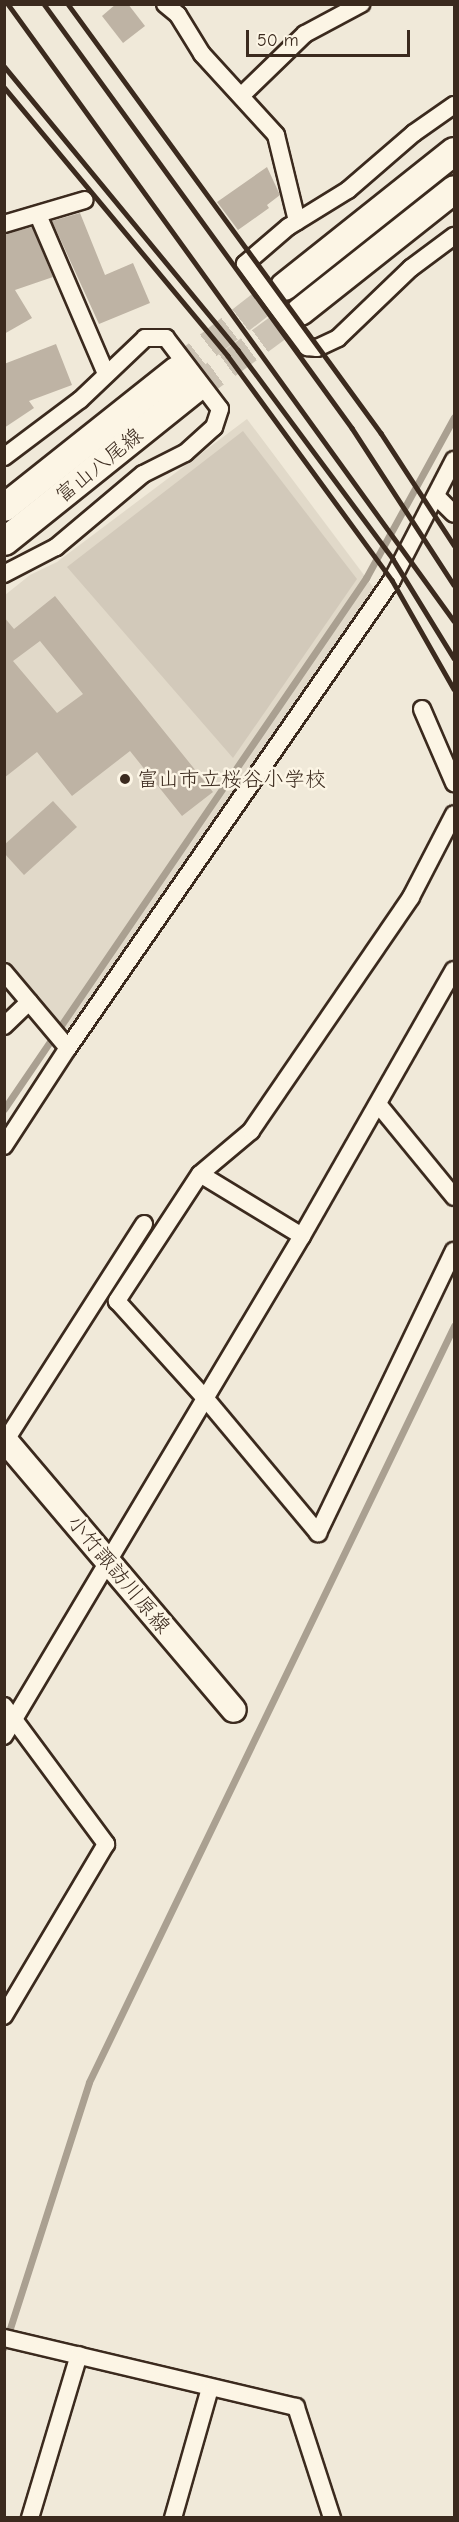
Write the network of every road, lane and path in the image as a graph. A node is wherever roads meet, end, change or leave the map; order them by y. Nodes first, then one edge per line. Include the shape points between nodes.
1 (165, 4) edge
2 (361, 4) edge
3 (241, 96) junction
4 (454, 105) edge
5 (454, 151) edge
6 (454, 189) edge
7 (85, 200) dead end
8 (38, 215) junction
9 (297, 221) junction
10 (4, 224) edge
11 (454, 236) edge
12 (284, 286) tunnel mouth
13 (300, 310) tunnel mouth
14 (106, 374) junction
15 (4, 458) edge
16 (454, 460) edge
17 (436, 496) junction
18 (4, 507) edge
19 (454, 514) edge
20 (4, 541) edge
21 (4, 574) edge
22 (422, 709) dead end
23 (454, 783) edge
24 (454, 814) edge
25 (454, 970) edge
26 (4, 972) edge
27 (29, 1002) junction
28 (4, 1026) edge
29 (68, 1048) junction
30 (378, 1104) junction
31 (4, 1146) edge
32 (200, 1174) junction
33 (454, 1197) edge
34 (144, 1224) dead end
35 (302, 1236) junction
36 (454, 1251) edge
37 (206, 1399) junction
38 (5, 1441) edge
39 (109, 1562) junction
40 (234, 1710) dead end
41 (10, 1712) edge
42 (4, 1736) edge
43 (4, 2016) edge
44 (4, 2338) edge
45 (79, 2355) junction
46 (210, 2388) junction
47 (30, 2517) edge
48 (173, 2517) edge
49 (332, 2517) edge

1 - 3 street via 177,15 202,54
2 - 3 street via 305,34
3 - 9 street via 276,135
4 - 9 street via 414,133 348,190
5 - 12 main road
6 - 13 main road
7 - 8 street
8 - 10 street
8 - 14 street
9 - 11 street via 245,264 311,348 338,338 411,268
14 - 15 street via 72,407
14 - 21 street via 145,338 166,338 220,409 214,427 185,453 143,474 63,542
16 - 17 street
17 - 19 street
17 - 29 street via 392,579
18 - 20 main road, 富山八尾線 via 185,379
22 - 23 street
24 - 32 street via 411,897 251,1131
25 - 30 street
26 - 27 street
27 - 28 street
27 - 29 street
29 - 31 street
30 - 33 street
30 - 35 street
32 - 35 street
32 - 37 street via 117,1301
34 - 38 street
35 - 37 street
36 - 37 street via 318,1533
37 - 39 street
38 - 39 main road, 小竹諏訪川原線
39 - 40 main road, 小竹諏訪川原線
39 - 41 street
41 - 42 street
41 - 43 street via 106,1844
44 - 45 street
45 - 46 street
45 - 47 street
46 - 48 street
46 - 49 street via 296,2407

